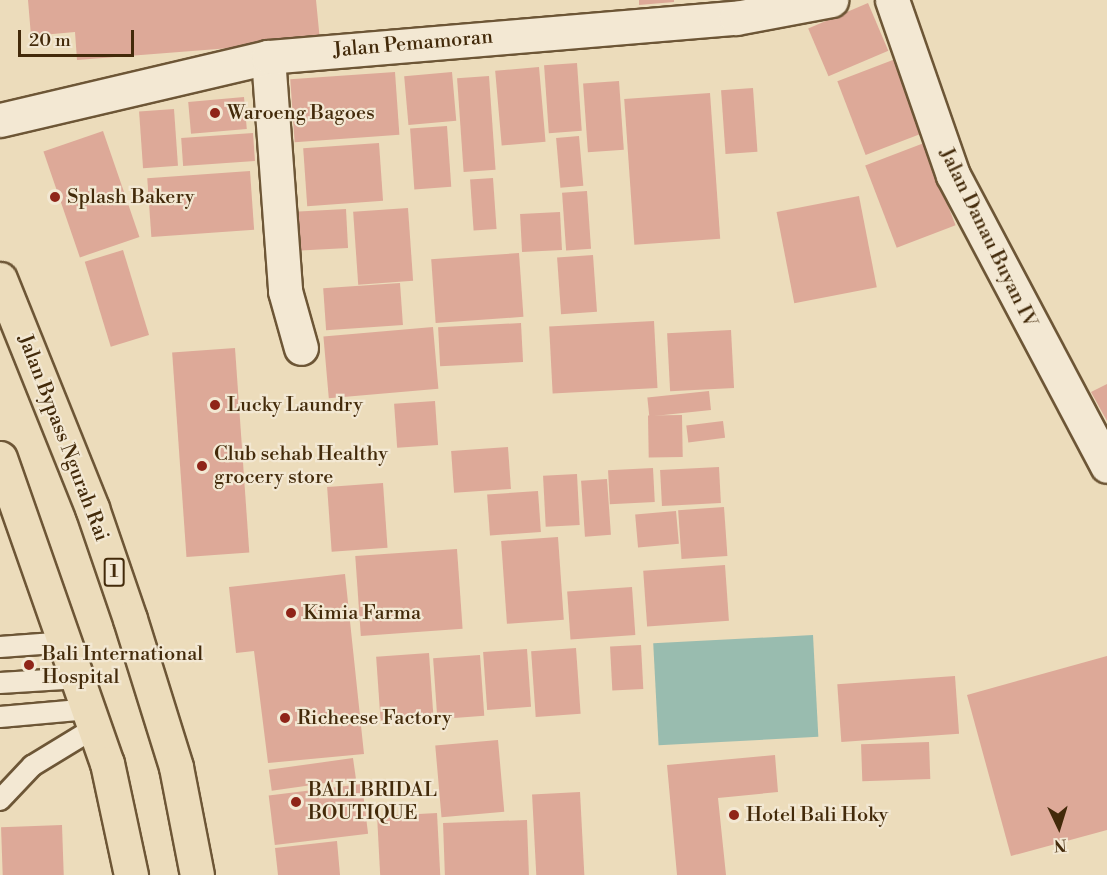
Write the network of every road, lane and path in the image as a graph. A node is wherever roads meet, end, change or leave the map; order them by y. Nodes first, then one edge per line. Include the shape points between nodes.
1 (831, 0) edge
2 (892, 0) edge
3 (268, 57) junction
4 (0, 120) edge
5 (0, 279) edge
6 (302, 348) dead end
7 (0, 458) edge
8 (1107, 466) edge
9 (68, 642) junction
10 (0, 647) edge
11 (80, 678) junction
12 (0, 683) edge
13 (0, 717) edge
14 (93, 718) junction
15 (0, 800) edge
16 (131, 875) edge
17 (197, 875) edge

1 - 3 street, Jalan Pemamoran via 736,18
2 - 8 street, Jalan Danau Buyan IV via 953,175
3 - 4 street, Jalan Pemamoran
3 - 6 street via 285,291
5 - 17 highway, Jalan Bypass Ngurah Rai / 1 via 92,508 130,619 176,767
7 - 9 highway
9 - 10 lane
9 - 11 highway
11 - 12 lane
11 - 14 highway
13 - 14 lane
14 - 15 lane via 32,766
14 - 16 highway

